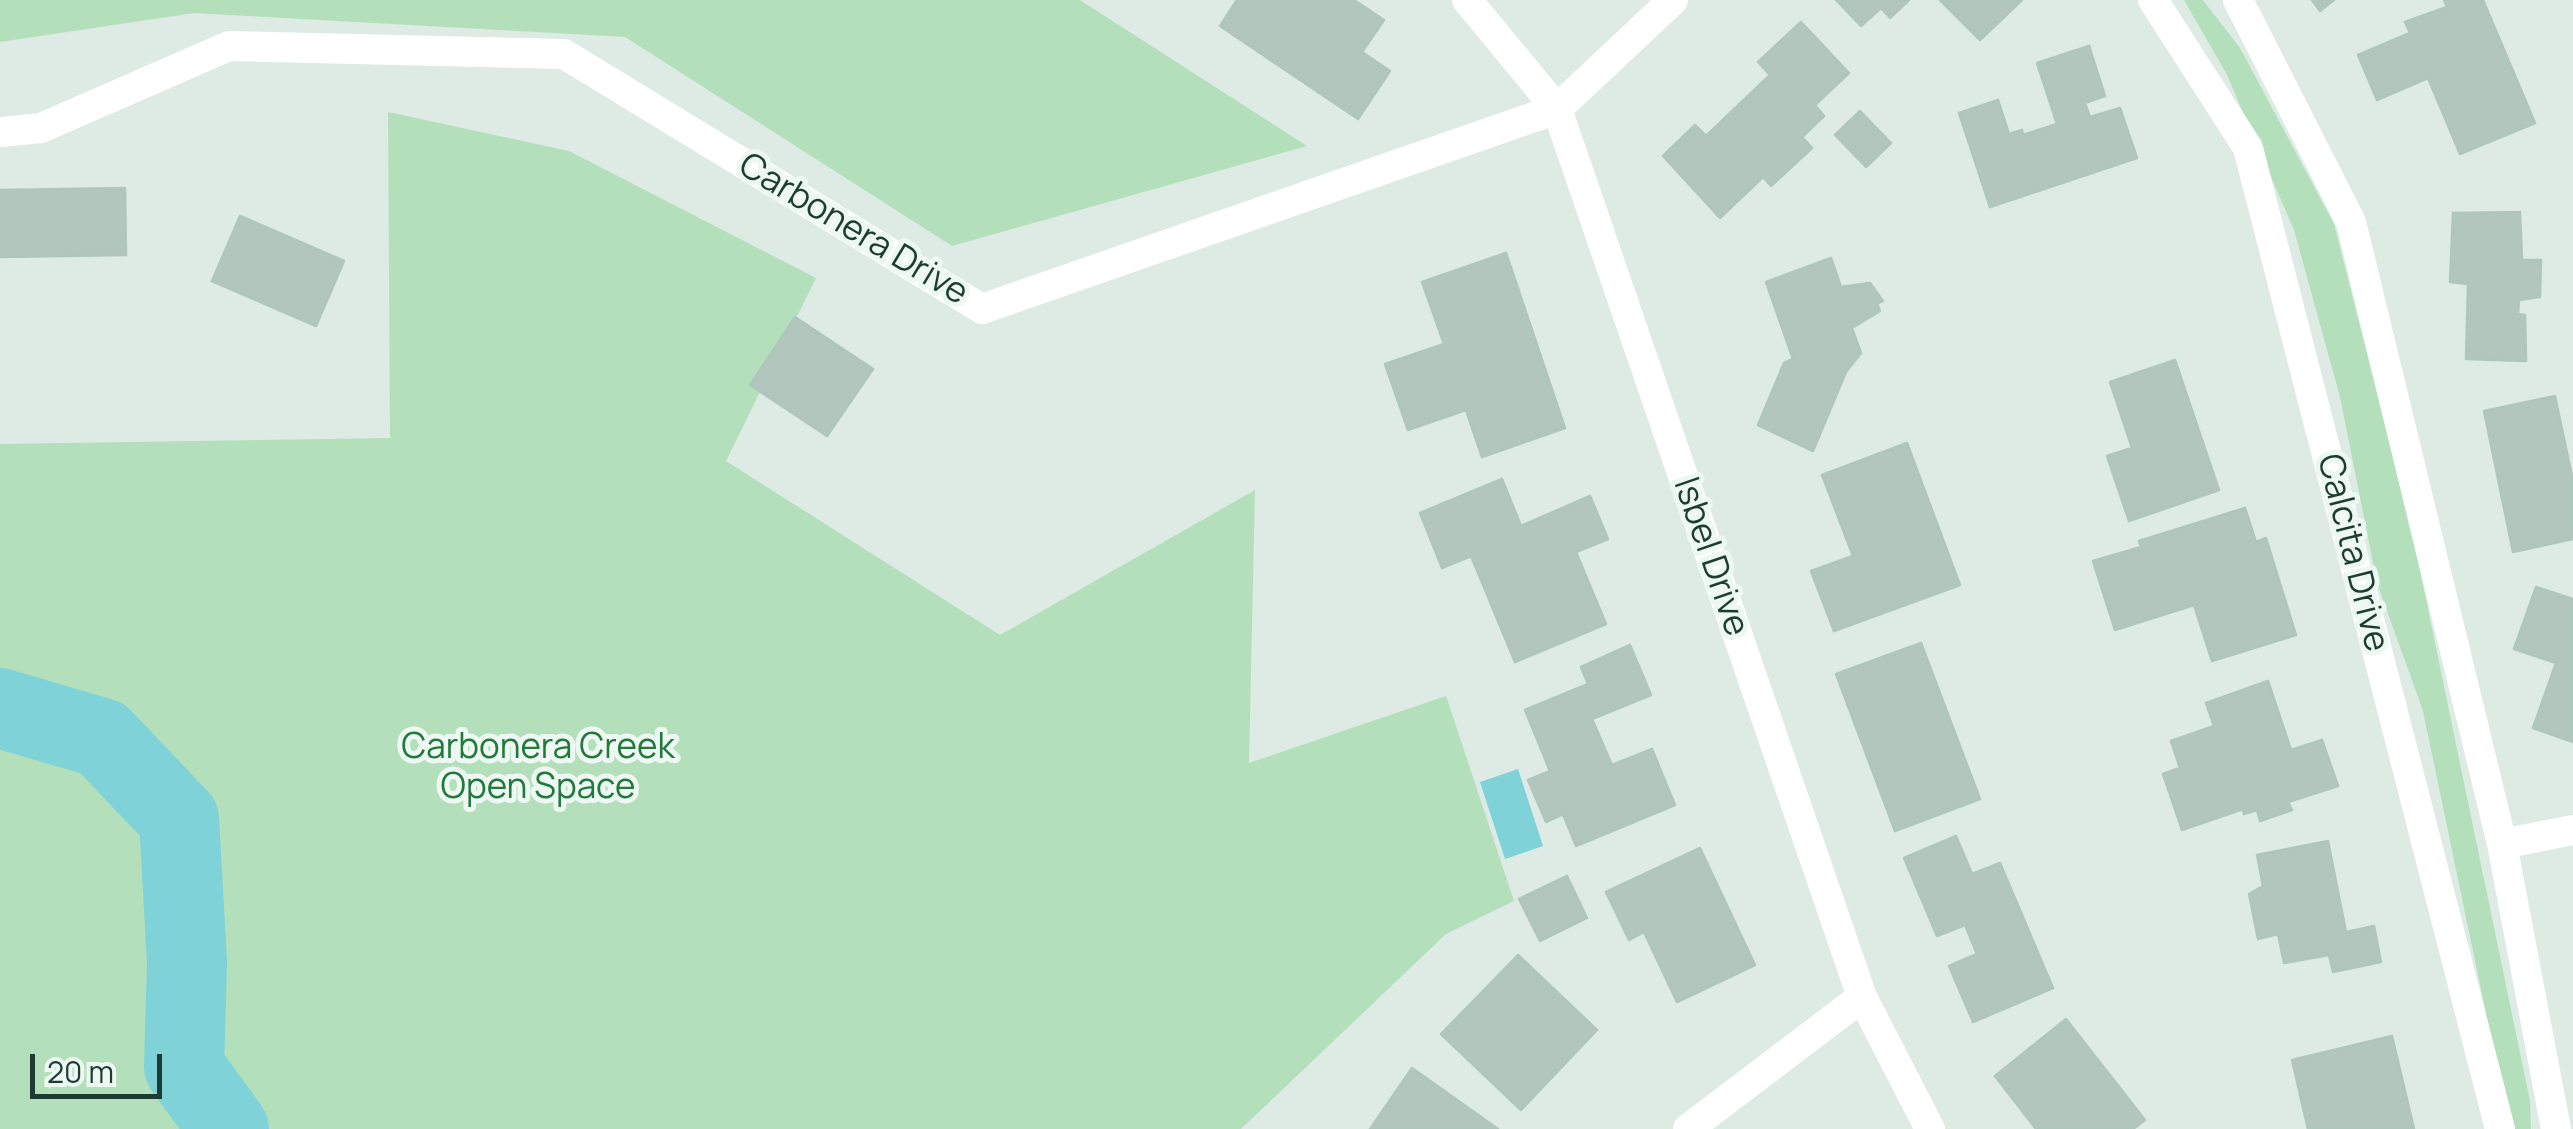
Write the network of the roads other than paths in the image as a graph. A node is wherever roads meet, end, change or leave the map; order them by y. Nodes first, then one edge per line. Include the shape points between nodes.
1 (1467, 0) edge
2 (1673, 0) edge
3 (2152, 0) edge
4 (2238, 0) edge
5 (1556, 109) junction
6 (0, 132) edge
7 (2573, 830) edge
8 (2502, 844) junction
9 (1862, 998) junction
10 (1688, 1129) edge
11 (1930, 1129) edge
12 (2500, 1129) edge
13 (2556, 1129) edge

1 - 5 street, Isbel Drive
2 - 5 street, Carbonera Drive
3 - 12 street, Calcita Drive via 2248,148
4 - 8 street via 2351,222
5 - 6 street, Carbonera Drive via 982,310 564,54 229,46 41,128
5 - 9 street, Isbel Drive
7 - 8 street
8 - 13 street
9 - 10 street
9 - 11 street, Isbel Drive

